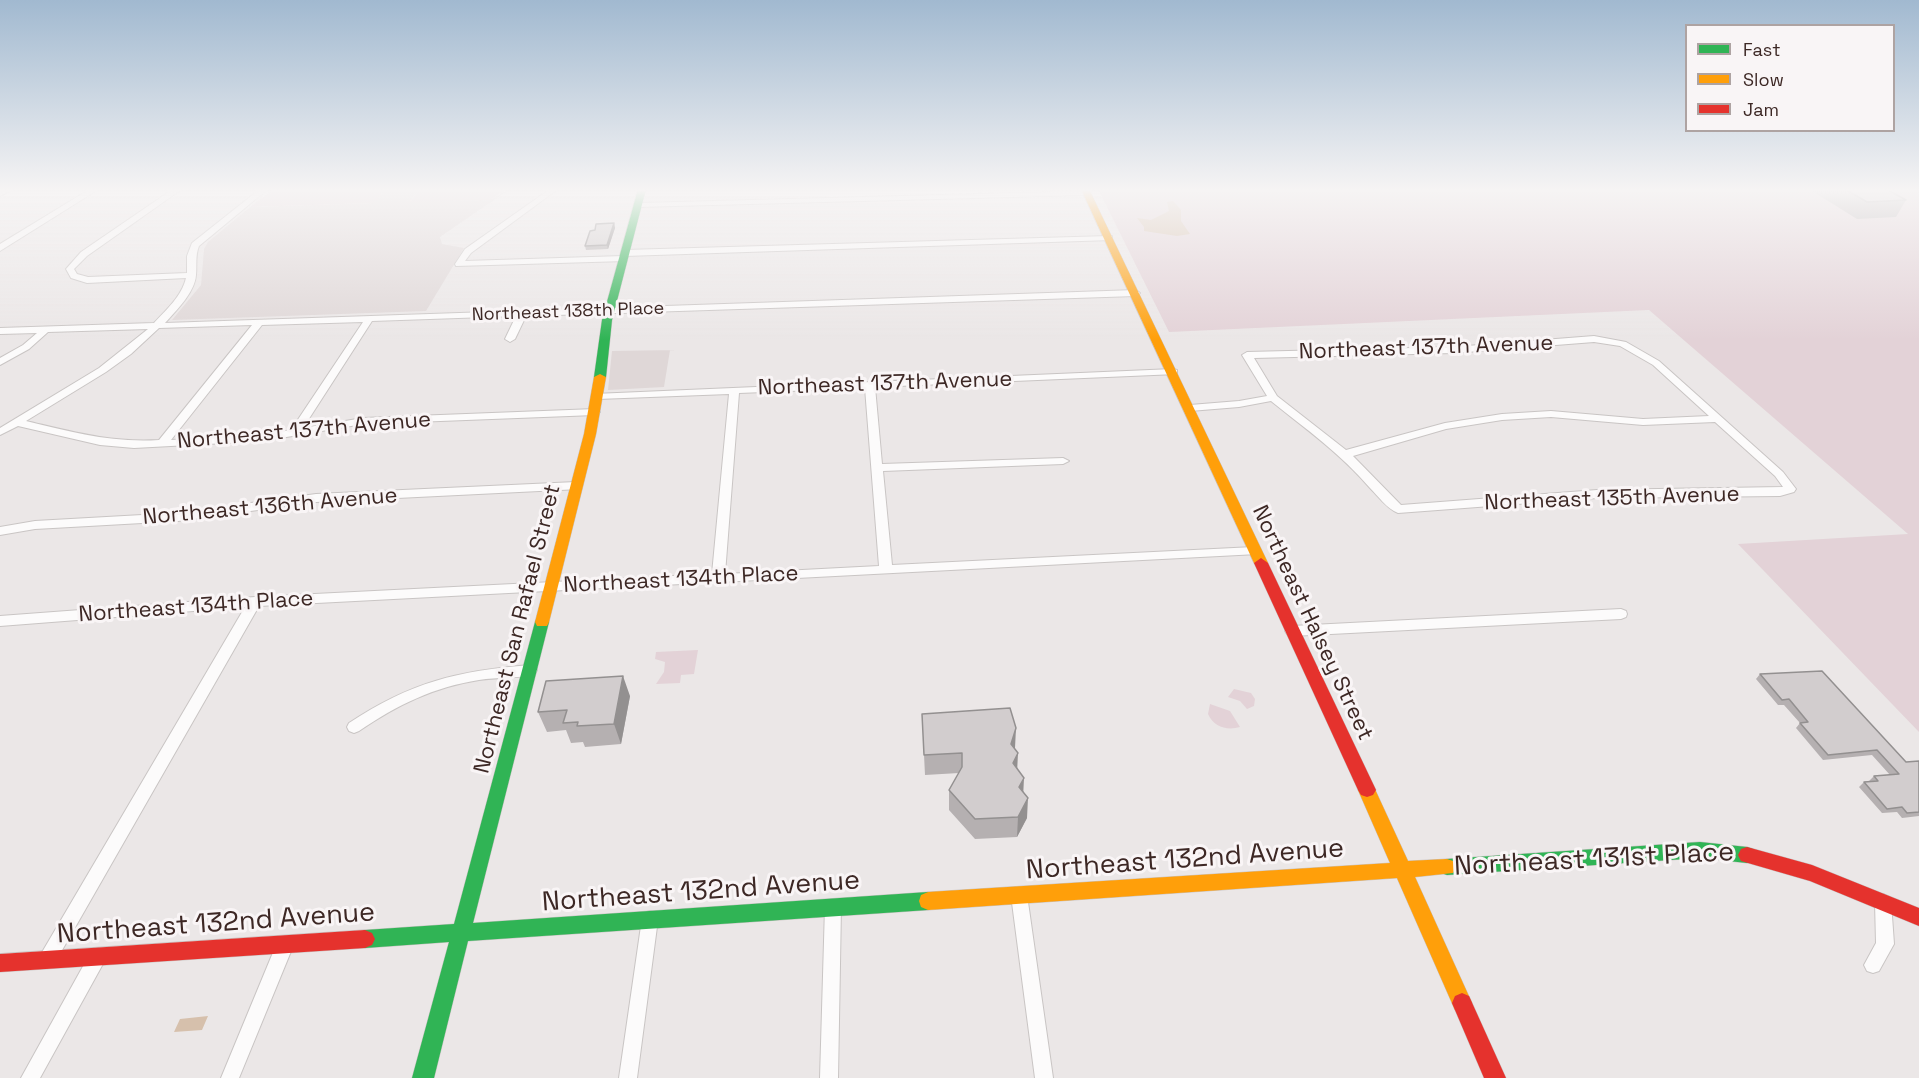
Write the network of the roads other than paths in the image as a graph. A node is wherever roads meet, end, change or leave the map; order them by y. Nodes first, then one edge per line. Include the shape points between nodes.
1 (14, 239) edge
2 (107, 239) edge
3 (202, 239) edge
4 (484, 239) edge
5 (629, 239) edge
6 (1074, 239) edge
7 (1110, 239) edge
8 (0, 248) edge
9 (624, 256) junction
10 (192, 275) junction
11 (1136, 293) junction
12 (609, 311) junction
13 (522, 314) junction
14 (369, 319) junction
15 (260, 322) junction
16 (154, 326) junction
17 (45, 330) junction
18 (0, 331) edge
19 (510, 339) dead end
20 (0, 362) edge
21 (1173, 372) junction
22 (870, 386) junction
23 (734, 390) junction
24 (598, 396) junction
25 (1273, 398) junction
26 (1190, 408) junction
27 (595, 412) junction
28 (1718, 419) junction
29 (16, 422) junction
30 (0, 432) edge
31 (294, 433) junction
32 (163, 443) junction
33 (1346, 454) junction
34 (1063, 461) dead end
35 (878, 468) junction
36 (576, 486) junction
37 (0, 531) edge
38 (1254, 551) junction
39 (886, 570) junction
40 (718, 578) junction
41 (551, 586) junction
42 (255, 602) junction
43 (1621, 614) dead end
44 (0, 621) edge
45 (1292, 631) junction
46 (530, 670) junction
47 (354, 727) dead end
48 (1404, 869) junction
49 (1018, 895) junction
50 (1883, 902) junction
51 (833, 907) junction
52 (1919, 917) edge
53 (650, 919) junction
54 (463, 932) junction
55 (285, 944) junction
56 (98, 956) junction
57 (47, 960) junction
58 (0, 963) edge
59 (1873, 965) dead end
60 (30, 1078) edge
61 (230, 1078) edge
62 (423, 1078) edge
63 (628, 1078) edge
64 (829, 1078) edge
65 (1044, 1078) edge
66 (1495, 1078) edge

1 - 8 street
2 - 10 street via 72,264 71,273 87,280
3 - 10 street via 191,257
4 - 9 street via 459,264
5 - 9 street, Northeast San Rafael Street
6 - 9 street
7 - 11 street, Northeast Halsey Street
9 - 12 street, Northeast San Rafael Street
10 - 16 street via 185,292
11 - 12 street, Northeast 138th Place
11 - 21 street, Northeast Halsey Street
12 - 13 street, Northeast 138th Place
12 - 24 street, Northeast San Rafael Street
13 - 14 street, Northeast 138th Place
13 - 19 street
14 - 15 street, Northeast 138th Place
14 - 31 street
15 - 16 street, Northeast 138th Place
15 - 32 street
16 - 17 street, Northeast 138th Place
16 - 29 street via 111,364
17 - 18 street, Northeast 138th Place
17 - 20 street
21 - 22 street, Northeast 137th Avenue
21 - 26 street, Northeast Halsey Street
22 - 23 street, Northeast 137th Avenue
22 - 35 street
23 - 24 street, Northeast 137th Avenue
23 - 40 street
24 - 27 street, Northeast San Rafael Street
25 - 26 street
25 - 28 street, Northeast 137th Avenue via 1247,355 1454,350 1605,340 1630,347 1656,363
25 - 33 street via 1315,436
26 - 38 street, Northeast Halsey Street
27 - 31 street, Northeast 137th Avenue via 363,421
27 - 36 street, Northeast San Rafael Street
28 - 33 street via 1651,422 1551,414 1502,417 1445,426
28 - 33 street, Northeast 135th Avenue via 1790,489 1702,495 1597,494 1398,508
29 - 30 street
29 - 32 street, Northeast 137th Avenue via 110,444
31 - 32 street, Northeast 137th Avenue
34 - 35 street
35 - 39 street
36 - 37 street, Northeast 136th Avenue via 316,498 178,517 35,525
36 - 41 street, Northeast San Rafael Street
38 - 39 street, Northeast 134th Place
38 - 45 street, Northeast Halsey Street
39 - 40 street, Northeast 134th Place
40 - 41 street, Northeast 134th Place
41 - 42 street, Northeast 134th Place
41 - 46 street, Northeast San Rafael Street
42 - 44 street, Northeast 134th Place
42 - 57 street
43 - 45 street
45 - 48 street, Northeast Halsey Street
46 - 47 street via 435,683 393,700
46 - 54 street, Northeast San Rafael Street
48 - 49 street, Northeast 132nd Avenue
48 - 50 street, Northeast 131st Place via 1723,850 1812,870
48 - 66 street, Northeast Halsey Street
49 - 51 street, Northeast 132nd Avenue
49 - 65 street
50 - 52 street, Northeast 131st Place
50 - 59 street via 1885,944
51 - 53 street, Northeast 132nd Avenue
51 - 64 street
53 - 54 street, Northeast 132nd Avenue
53 - 63 street
54 - 55 street, Northeast 132nd Avenue
54 - 62 street, Northeast San Rafael Street
55 - 56 street, Northeast 132nd Avenue
55 - 61 street
56 - 57 street, Northeast 132nd Avenue
56 - 60 street
57 - 58 street, Northeast 132nd Avenue

